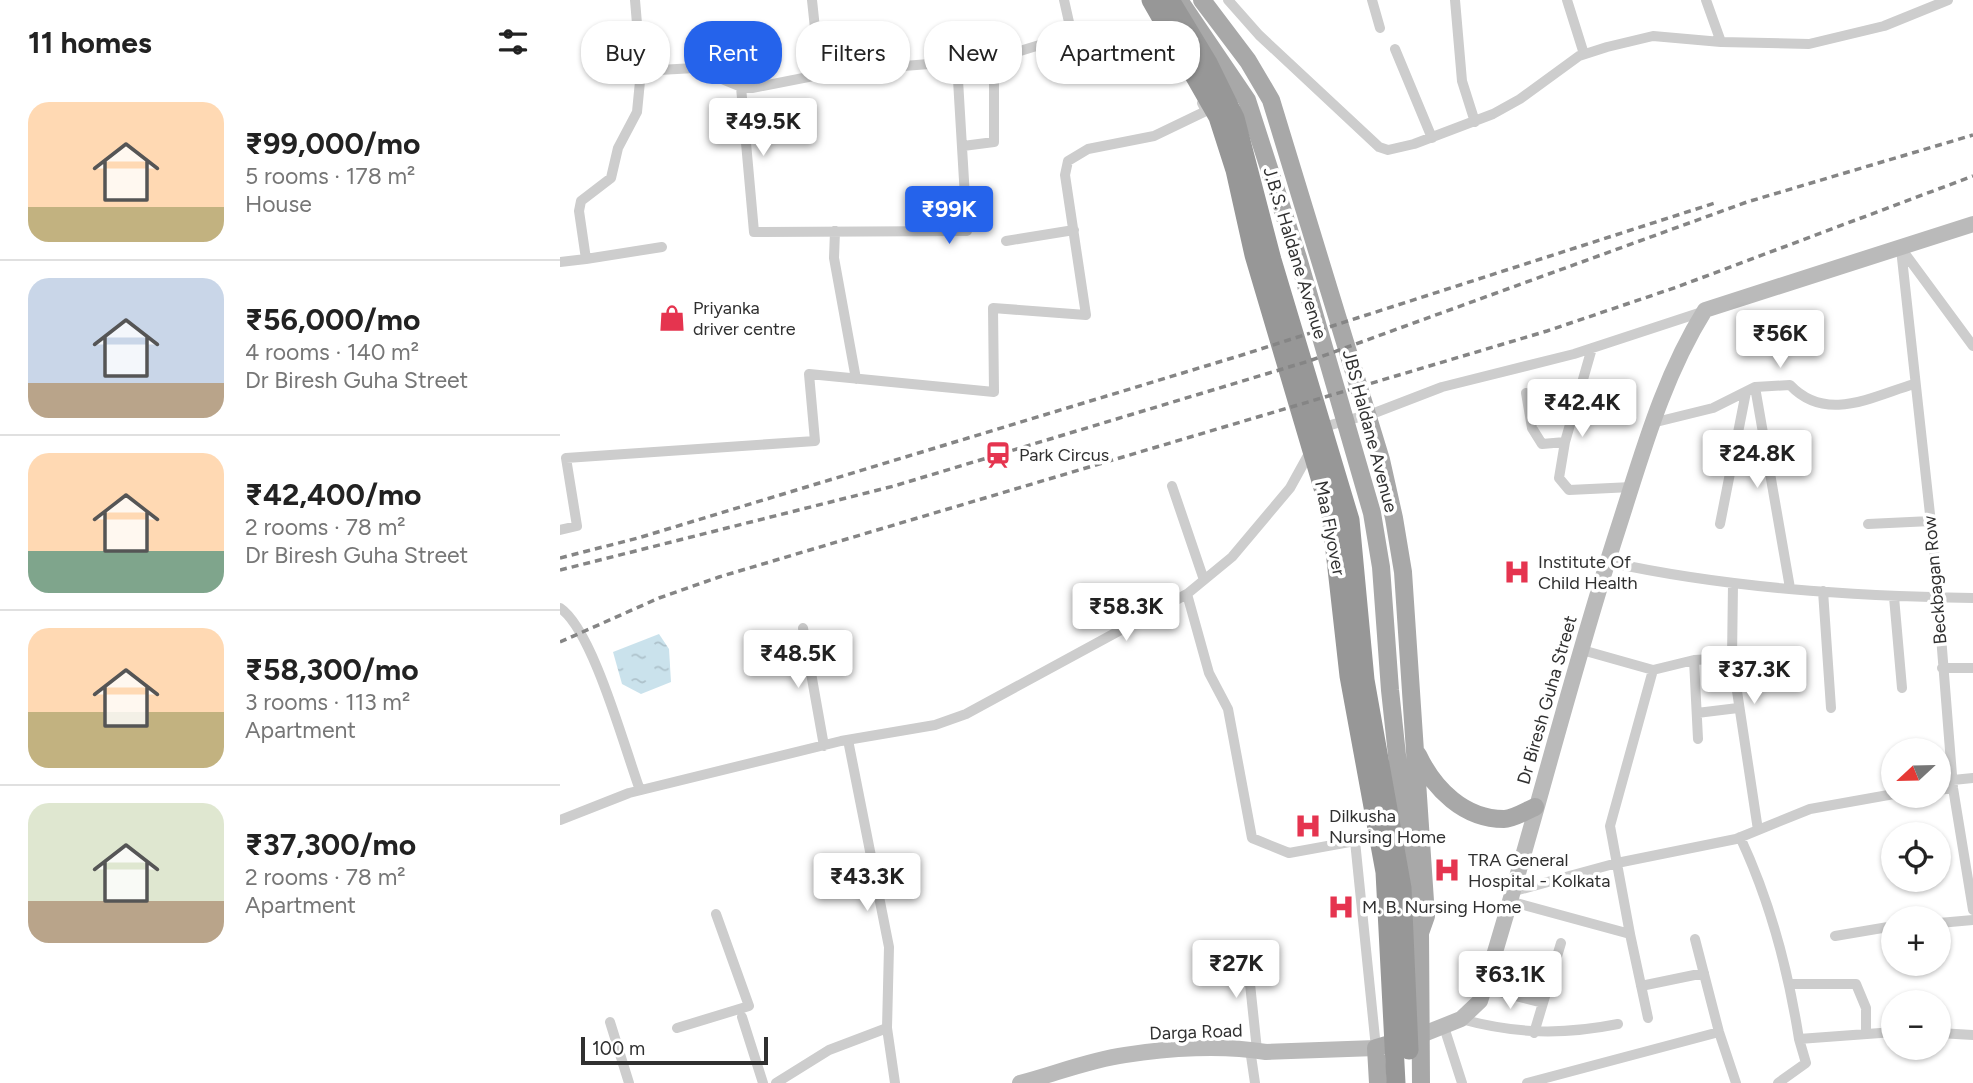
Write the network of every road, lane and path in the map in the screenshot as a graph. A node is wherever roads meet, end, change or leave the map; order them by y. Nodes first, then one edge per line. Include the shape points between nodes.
1 (635, 0) edge
2 (812, 0) edge
3 (1064, 0) edge
4 (1143, 0) edge
5 (1152, 0) edge
6 (1170, 0) edge
7 (1179, 0) edge
8 (1202, 0) edge
9 (1227, 0) edge
10 (1372, 0) edge
11 (1455, 0) edge
12 (1567, 0) edge
13 (1706, 0) edge
14 (1948, 0) edge
15 (637, 21) edge
16 (814, 21) edge
17 (1380, 29) dead end
18 (1721, 42) junction
19 (1395, 49) dead end
20 (1022, 50) edge
21 (1584, 54) junction
22 (670, 69) edge
23 (796, 81) edge
24 (640, 84) edge
25 (958, 84) edge
26 (994, 84) edge
27 (741, 87) junction
28 (1475, 122) junction
29 (1432, 138) junction
30 (963, 146) junction
31 (1973, 224) edge
32 (1074, 230) junction
33 (835, 231) junction
34 (1006, 242) dead end
35 (662, 247) dead end
36 (1901, 249) junction
37 (586, 259) junction
38 (560, 262) edge
39 (1705, 310) junction
40 (1973, 346) edge
41 (1592, 348) junction
42 (856, 379) junction
43 (1914, 384) junction
44 (1751, 389) junction
45 (1526, 393) dead end
46 (1652, 423) junction
47 (1565, 442) junction
48 (1172, 486) dead end
49 (1632, 486) junction
50 (1931, 521) junction
51 (1720, 524) dead end
52 (1868, 524) dead end
53 (560, 530) edge
54 (1608, 562) junction
55 (1204, 580) junction
56 (1733, 584) junction
57 (1790, 588) junction
58 (1823, 591) junction
59 (1187, 594) junction
60 (1894, 597) junction
61 (1939, 598) junction
62 (1973, 598) edge
63 (560, 608) edge
64 (803, 628) dead end
65 (1582, 650) junction
66 (1732, 657) junction
67 (1694, 660) junction
68 (1942, 668) junction
69 (1973, 668) edge
70 (1653, 670) junction
71 (1902, 688) dead end
72 (1390, 690) joint
73 (1738, 708) junction
74 (1831, 708) dead end
75 (1697, 713) junction
76 (1698, 739) dead end
77 (848, 740) junction
78 (824, 746) junction
79 (1415, 749) junction
80 (1973, 778) edge
81 (1953, 784) junction
82 (640, 790) junction
83 (1881, 796) edge
84 (1535, 807) junction
85 (560, 820) edge
86 (1758, 830) junction
87 (1740, 837) junction
88 (1617, 863) junction
89 (1510, 897) junction
90 (1973, 910) edge
91 (716, 914) dead end
92 (1973, 920) edge
93 (1951, 922) edge
94 (1881, 928) edge
95 (1420, 933) junction
96 (1630, 934) junction
97 (1835, 936) dead end
98 (1695, 939) dead end
99 (1561, 943) dead end
100 (1246, 946) dead end
101 (1703, 974) junction
102 (1790, 984) junction
103 (1641, 986) junction
104 (1484, 988) junction
105 (1543, 1003) junction
106 (741, 1017) dead end
107 (1648, 1018) dead end
108 (1461, 1019) junction
109 (610, 1022) dead end
110 (1618, 1024) dead end
111 (1444, 1027) junction
112 (677, 1028) dead end
113 (887, 1028) junction
114 (1718, 1032) junction
115 (1881, 1032) edge
116 (1534, 1033) junction
117 (1866, 1033) junction
118 (1951, 1034) edge
119 (1421, 1035) junction
120 (1973, 1035) edge
121 (1799, 1039) junction
122 (1376, 1048) junction
123 (1254, 1050) junction
124 (1043, 1080) edge
125 (1783, 1082) edge
126 (629, 1083) edge
127 (763, 1083) edge
128 (776, 1083) edge
129 (895, 1083) edge
130 (1020, 1083) edge
131 (1255, 1083) edge
132 (1378, 1083) edge
133 (1396, 1083) edge
134 (1409, 1083) edge
135 (1421, 1083) edge
136 (1462, 1083) edge
137 (1527, 1083) edge
138 (1736, 1083) edge

1 - 15 street
2 - 16 street
3 - 20 street via 1071,31
4 - 32 street via 1206,111 1154,136 1088,149 1068,161 1065,175
5 - 133 highway, Maa Flyover via 1218,117 1331,515 1349,676 1385,872
6 - 134 highway, Maa Flyover via 1235,118 1350,520 1365,680 1402,888
7 - 72 main road, J.B.S. Haldane Avenue via 1247,100 1298,258 1372,513
8 - 79 main road, JBS Haldane Avenue via 1265,86 1381,460 1403,572
9 - 29 street via 1379,147 1397,148
10 - 17 street
11 - 28 street via 1462,81
12 - 21 street
13 - 18 street
14 - 18 street via 1840,39 1809,44
18 - 21 street via 1653,36
19 - 29 street
21 - 28 street via 1558,68 1520,99
22 - 27 street via 695,68
23 - 27 street
24 - 37 street via 637,112 618,148 611,178 581,201
25 - 30 street
26 - 30 street via 995,142
27 - 33 street via 754,232
28 - 29 street
30 - 33 street via 967,231
31 - 36 main road
32 - 34 street
32 - 42 street via 1086,316 993,308 994,392
33 - 42 street via 834,258
35 - 37 street
36 - 39 main road
36 - 40 street
36 - 43 street, Beckbagan Row
37 - 38 street
39 - 41 street
39 - 46 main road, Dr Biresh Guha Street via 1682,347
41 - 47 street
41 - 55 street via 1442,387 1327,426 1290,488 1231,557
42 - 53 street via 809,374 815,442 566,458 577,526
43 - 44 street via 1835,407 1803,399 1790,385
43 - 50 street, Beckbagan Row
44 - 46 street via 1713,408
44 - 51 street
44 - 57 street
45 - 47 street via 1536,438 1542,444
46 - 49 main road, Dr Biresh Guha Street
47 - 49 street via 1559,478 1569,490
48 - 55 street
49 - 54 main road, Dr Biresh Guha Street
50 - 52 street
50 - 61 street, Beckbagan Row
54 - 56 street
54 - 65 main road, Dr Biresh Guha Street
55 - 59 street
56 - 57 street
56 - 66 street
57 - 58 street
58 - 60 street
58 - 74 street
59 - 77 street via 966,714 940,724
59 - 122 street via 1209,674 1228,709 1252,838 1289,853 1355,841
60 - 61 street
60 - 71 street
61 - 62 street
61 - 68 street, Beckbagan Row
63 - 82 street via 586,640
64 - 78 street
65 - 70 street
65 - 84 main road, Dr Biresh Guha Street
66 - 67 street
66 - 73 street
67 - 70 street
67 - 75 street
68 - 69 street
68 - 81 street, Beckbagan Row
70 - 88 street via 1614,803 1610,826
72 - 95 main road, JBS Haldane Avenue via 1414,913
73 - 75 street
73 - 86 street
75 - 76 street
77 - 78 street
77 - 113 street via 889,947
78 - 82 street
79 - 84 main road via 1445,796 1471,812 1505,819
79 - 95 main road, JBS Haldane Avenue via 1426,916
80 - 81 street
81 - 90 street, Beckbagan Row
82 - 85 street
83 - 86 street via 1810,809
84 - 89 main road, Dr Biresh Guha Street
86 - 87 street
87 - 88 street
87 - 102 street via 1763,885
88 - 89 street
88 - 96 street
89 - 96 street
89 - 104 main road, Dr Biresh Guha Street
91 - 112 street via 748,1006
92 - 93 street
94 - 97 street
95 - 119 main road, JBS Haldane Avenue
96 - 103 street
98 - 101 street
99 - 105 street
100 - 123 street
101 - 103 street
101 - 114 street
102 - 117 street via 1856,984 1866,1008
102 - 121 street
103 - 107 street
104 - 105 street
104 - 108 main road, Dr Biresh Guha Street via 1474,1010
105 - 116 street
106 - 127 street
108 - 111 main road, Dr Biresh Guha Street
108 - 116 street
109 - 126 street
110 - 116 street
111 - 119 main road, Dr Biresh Guha Street
111 - 136 street
113 - 128 street via 829,1050
113 - 129 street
114 - 137 street
114 - 138 street
115 - 117 street
117 - 121 street
118 - 120 street
119 - 122 main road
119 - 135 main road, JBS Haldane Avenue
121 - 125 street via 1807,1063
122 - 123 main road, Darga Road
122 - 132 main road
123 - 124 main road, Darga Road via 1124,1055
123 - 131 street
124 - 130 main road, Darga Road

